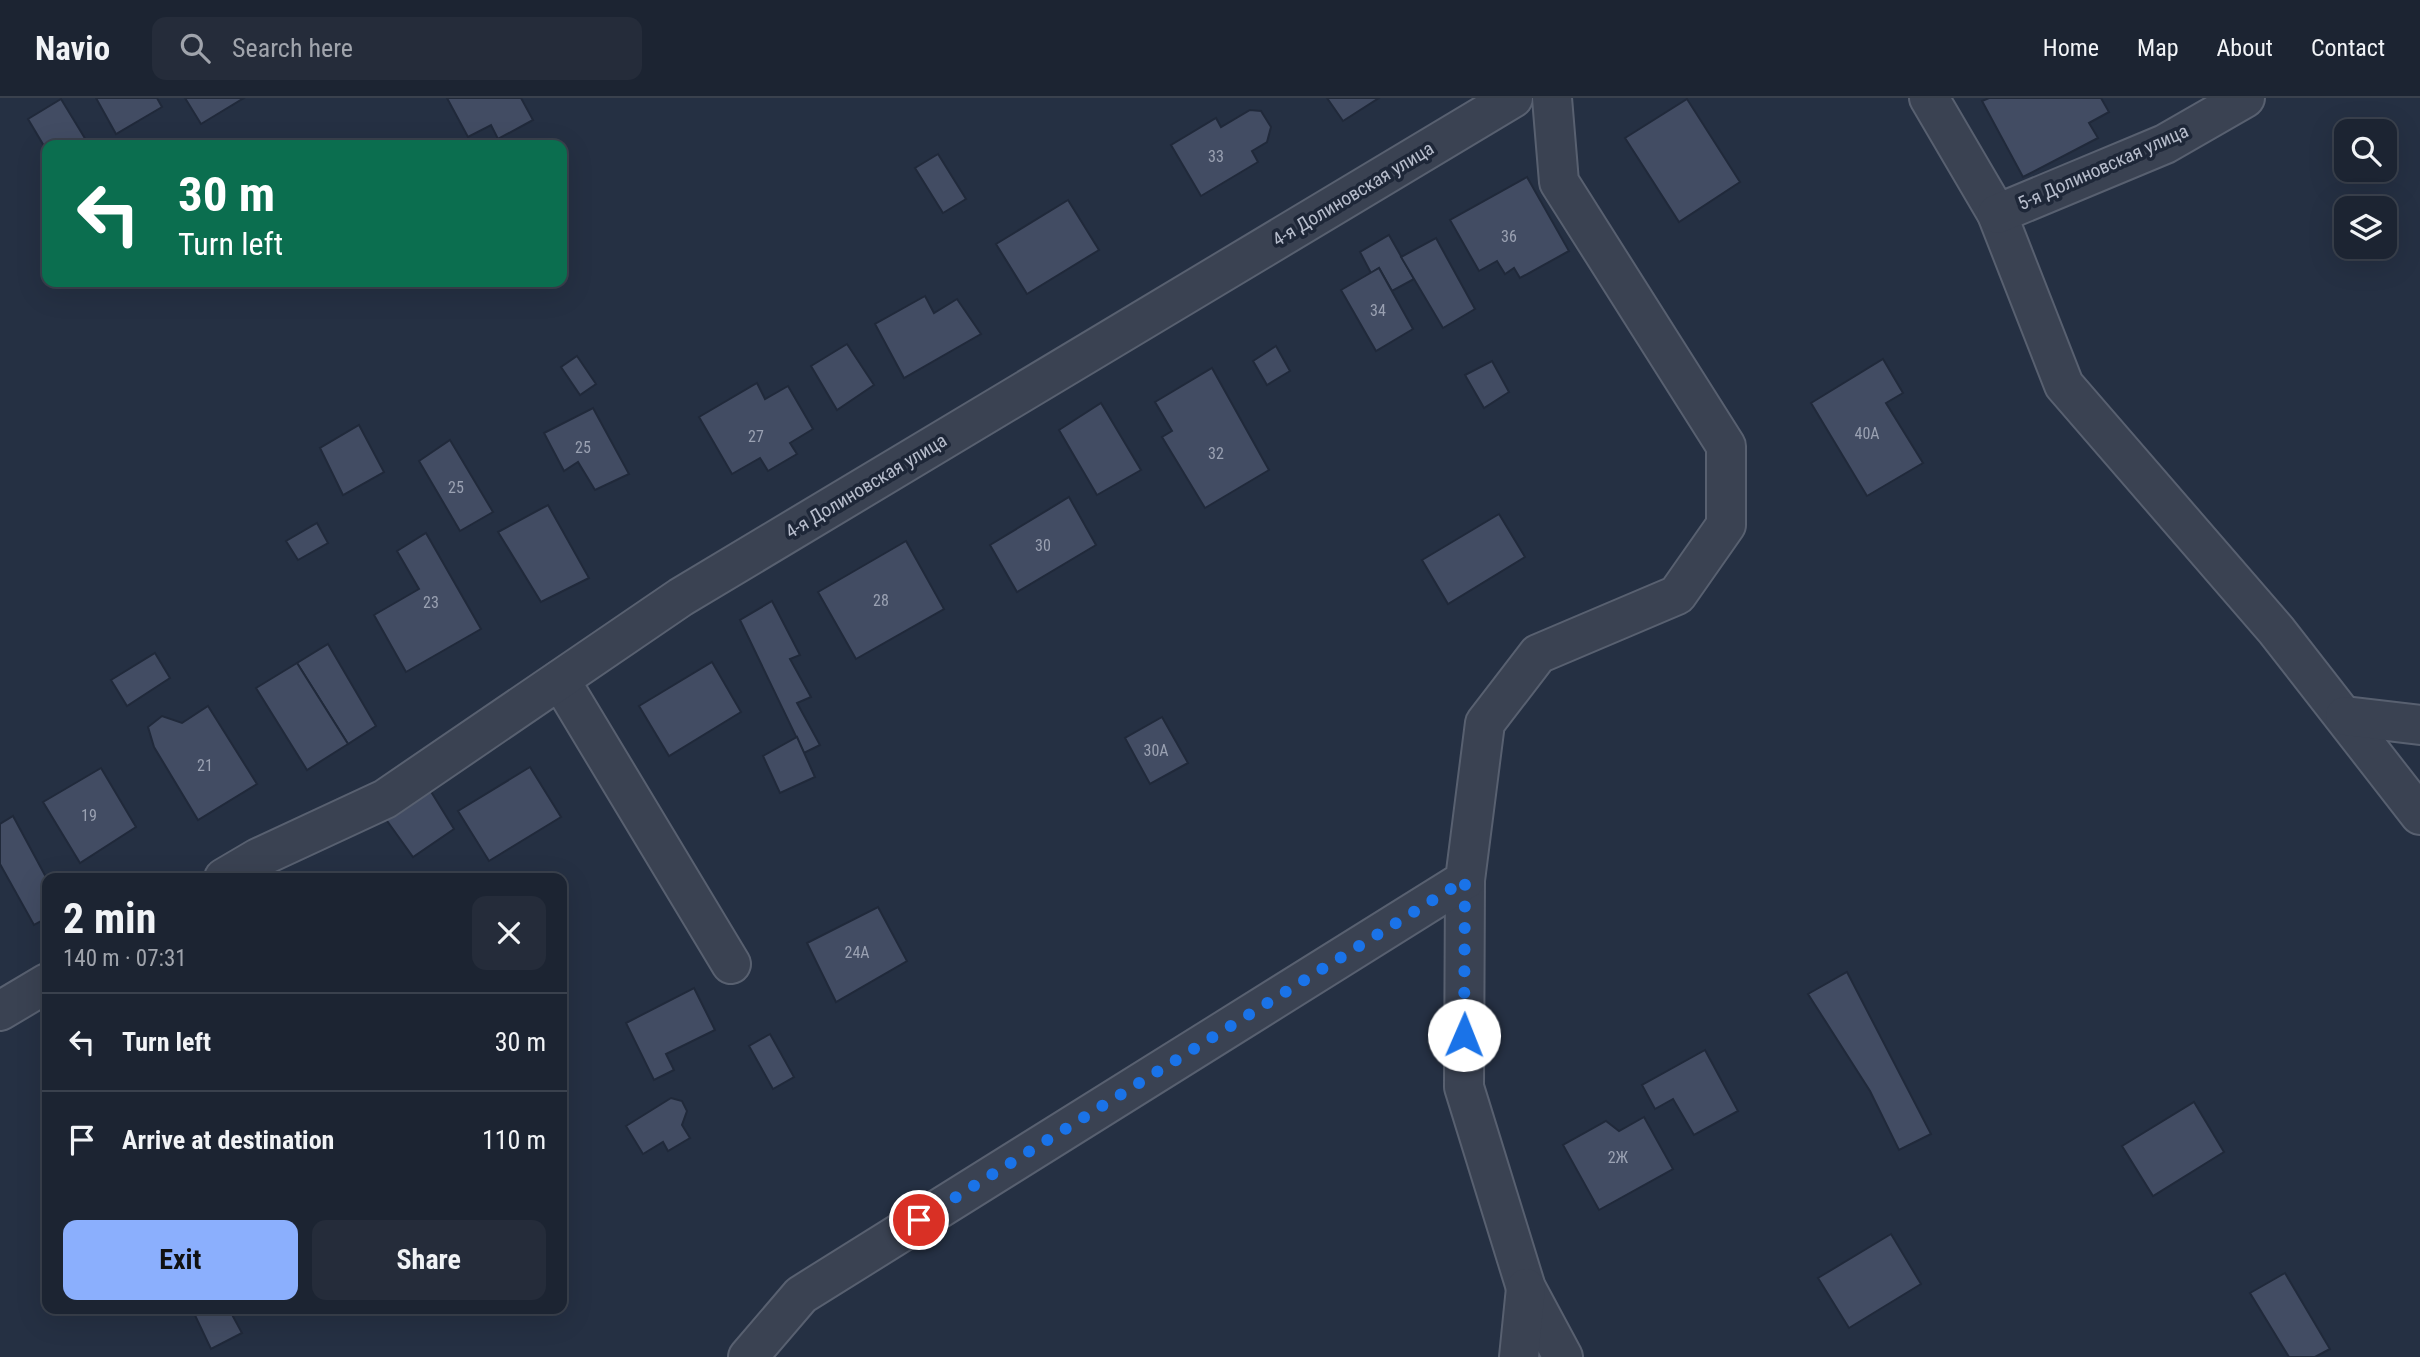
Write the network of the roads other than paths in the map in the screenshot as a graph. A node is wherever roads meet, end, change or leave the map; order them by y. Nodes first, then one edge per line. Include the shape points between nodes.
1 (1513, 98) edge
2 (1552, 98) edge
3 (1928, 98) edge
4 (2245, 98) edge
5 (1997, 214) junction
6 (560, 680) junction
7 (2345, 716) junction
8 (2420, 725) edge
9 (2420, 815) edge
10 (232, 873) edge
11 (1465, 880) junction
12 (731, 964) dead end
13 (42, 986) edge
14 (0, 1011) edge
15 (1526, 1288) junction
16 (748, 1357) edge
17 (1519, 1357) edge
18 (1563, 1357) edge

1 - 6 street, 4-я Долиновская улица via 681,597
2 - 11 street via 1559,182 1726,446 1726,525 1677,595 1538,654 1485,723
3 - 5 street
4 - 5 street, 5-я Долиновская улица via 2165,144
5 - 7 street via 2064,385
6 - 10 street, 4-я Долиновская улица via 385,799
6 - 12 street
7 - 8 street
7 - 9 street
11 - 15 street via 1464,1087
11 - 16 street via 801,1295
13 - 14 street
15 - 17 street
15 - 18 street

